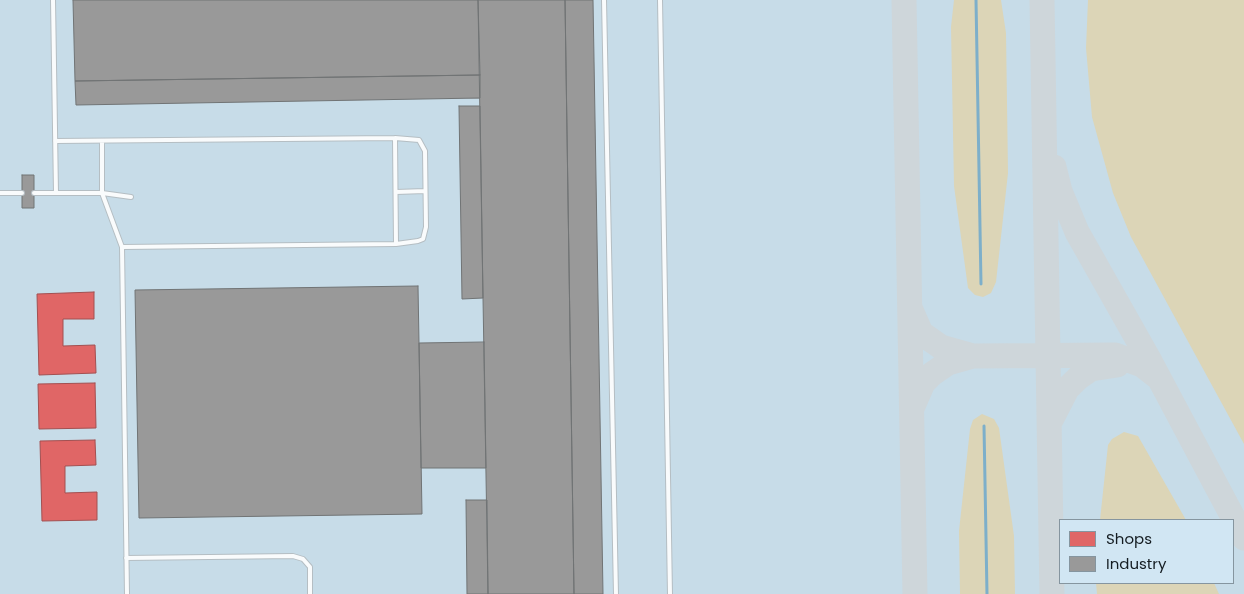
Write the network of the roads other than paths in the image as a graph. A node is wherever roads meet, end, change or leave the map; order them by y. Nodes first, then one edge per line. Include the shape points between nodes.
1 (53, 0) edge
2 (604, 0) edge
3 (660, 0) edge
4 (395, 138) junction
5 (55, 141) junction
6 (102, 141) junction
7 (425, 191) junction
8 (0, 192) edge
9 (34, 192) dead end
10 (396, 192) junction
11 (22, 193) dead end
12 (56, 193) junction
13 (102, 193) junction
14 (130, 197) dead end
15 (396, 244) junction
16 (122, 247) junction
17 (126, 558) junction
18 (127, 594) edge
19 (310, 594) edge
20 (616, 594) edge
21 (670, 594) edge

1 - 5 lane
2 - 20 lane
3 - 21 lane
4 - 6 lane
4 - 7 lane via 414,138 422,144 425,151
4 - 10 lane
5 - 6 lane
5 - 12 lane
6 - 13 lane
7 - 10 lane
7 - 15 lane via 423,239
8 - 11 lane
9 - 12 lane
10 - 15 lane
12 - 13 lane
13 - 14 lane
13 - 16 lane
15 - 16 lane
16 - 17 lane
17 - 18 lane
17 - 19 lane via 293,556 303,559 310,567

